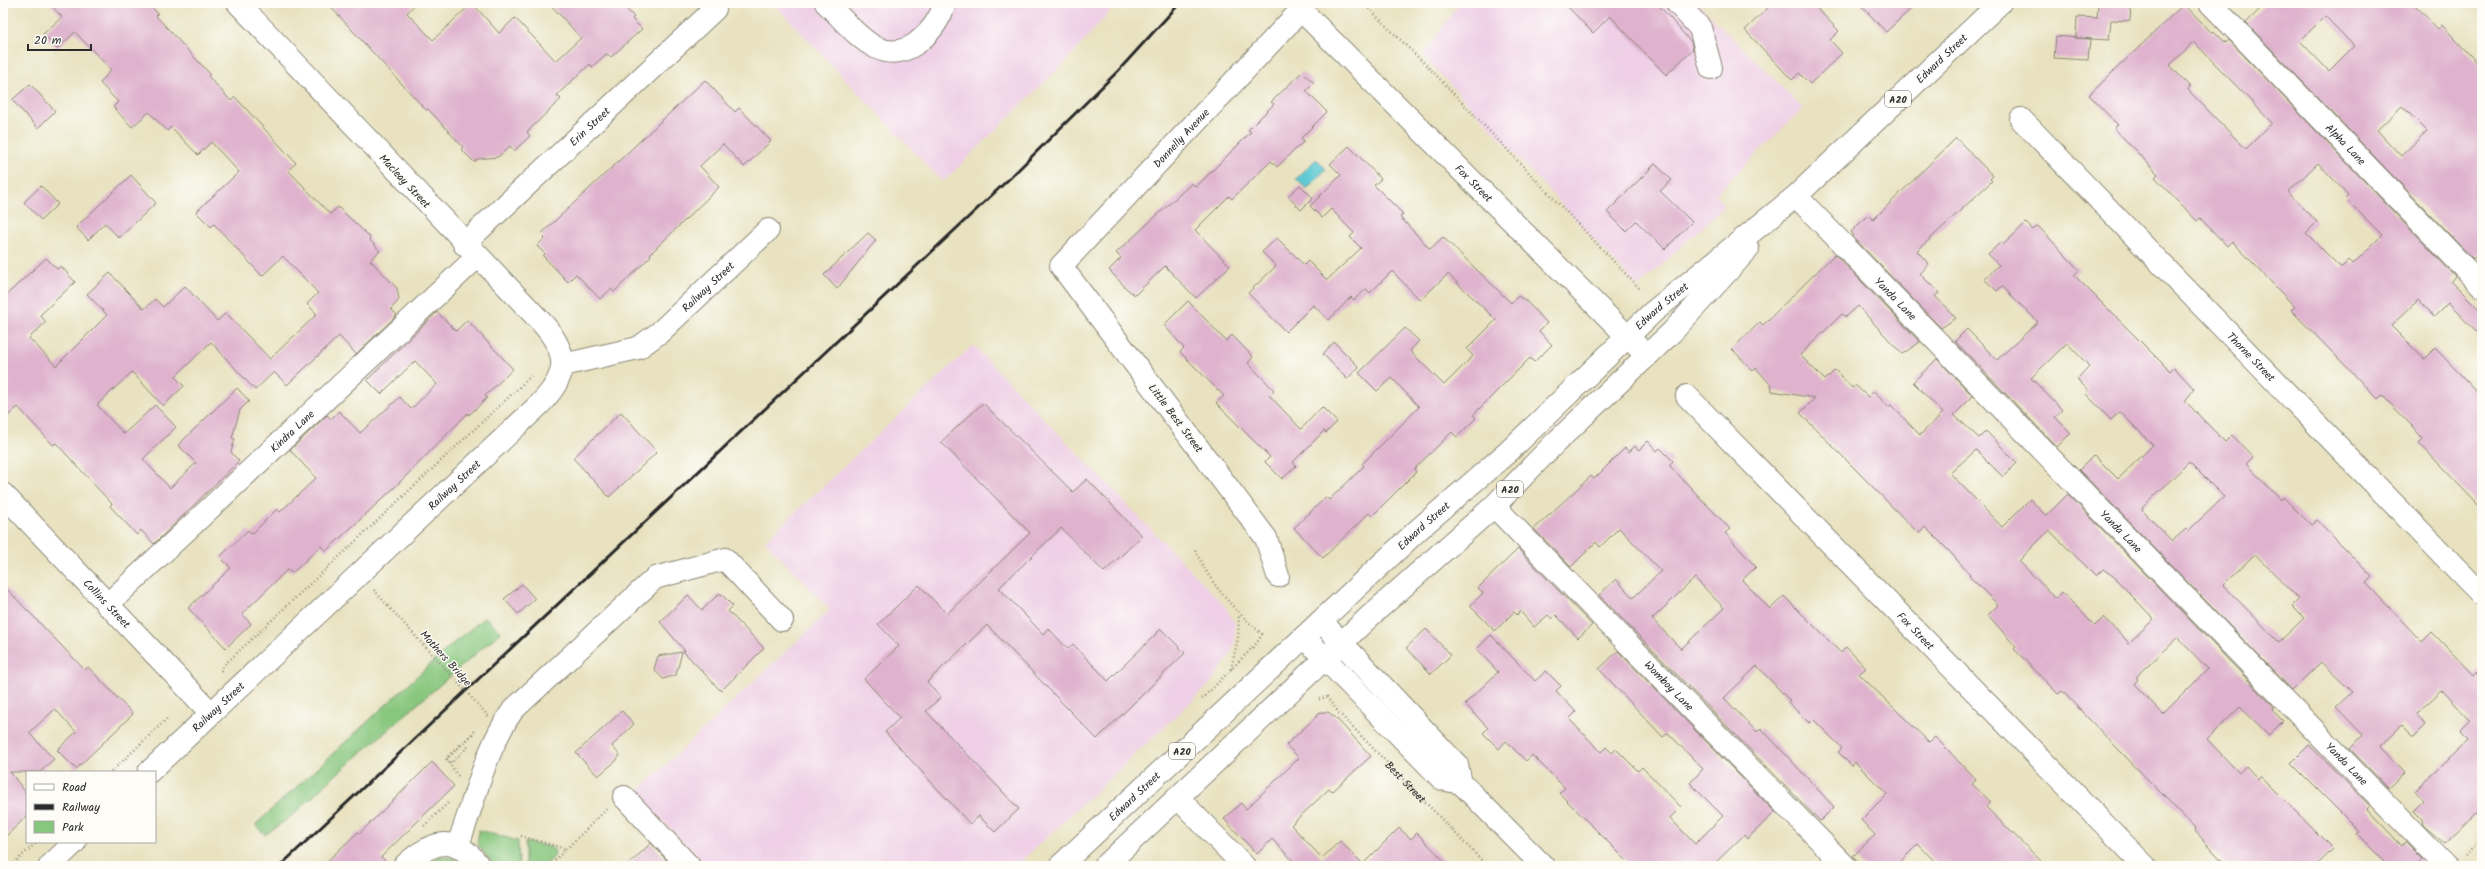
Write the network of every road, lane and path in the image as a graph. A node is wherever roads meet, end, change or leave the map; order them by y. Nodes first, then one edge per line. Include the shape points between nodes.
1 (238, 3) edge
2 (826, 3) edge
3 (945, 3) edge
4 (1363, 3) edge
5 (1677, 3) edge
6 (2000, 3) edge
7 (2210, 3) edge
8 (712, 6) edge
9 (1301, 10) joint
10 (1711, 68) dead end
11 (2021, 119) dead end
12 (1796, 196) junction
13 (768, 230) dead end
14 (471, 250) junction
15 (1061, 266) joint
16 (2482, 286) edge
17 (1641, 290) dead end
18 (1628, 337) junction
19 (1647, 356) junction
20 (562, 365) junction
21 (530, 376) dead end
22 (1687, 396) dead end
23 (3, 494) edge
24 (1494, 506) junction
25 (1195, 550) dead end
26 (1278, 576) dead end
27 (2482, 595) edge
28 (379, 596) dead end
29 (107, 605) junction
30 (1239, 615) junction
31 (782, 620) dead end
32 (1321, 621) junction
33 (1304, 636) junction
34 (1342, 643) junction
35 (1326, 659) junction
36 (1231, 670) junction
37 (221, 671) dead end
38 (1320, 698) dead end
39 (1201, 700) dead end
40 (211, 714) junction
41 (169, 717) dead end
42 (487, 719) dead end
43 (485, 723) dead end
44 (492, 724) dead end
45 (471, 744) dead end
46 (112, 771) edge
47 (150, 771) edge
48 (458, 779) dead end
49 (1461, 783) junction
50 (454, 797) dead end
51 (625, 798) joint
52 (1178, 798) junction
53 (418, 831) dead end
54 (521, 836) dead end
55 (2482, 839) edge
56 (36, 843) edge
57 (75, 843) edge
58 (457, 847) junction
59 (566, 849) junction
60 (2453, 863) edge
61 (11, 866) edge
62 (50, 866) edge
63 (404, 866) edge
64 (479, 866) edge
65 (549, 866) edge
66 (689, 866) edge
67 (1060, 866) edge
68 (1105, 866) edge
69 (1244, 866) edge
70 (1487, 866) edge
71 (1543, 866) edge
72 (1845, 866) edge
73 (2146, 866) edge

1 - 14 main road, Macleay Street
2 - 3 main road via 871,46 885,52 898,52 923,38 932,30
4 - 17 path via 1434,73
5 - 10 main road via 1700,28
6 - 12 main road, Edward Street / A20
7 - 16 main road, Alpha Lane
8 - 14 main road, Erin Street
9 - 15 main road, Donnelly Avenue
9 - 18 main road, Fox Street
11 - 27 main road, Thorne Street
12 - 18 main road, Edward Street / A20 via 1653,312
12 - 19 main road, Edward Street / A20 via 1678,326
12 - 60 main road, Yanda Lane
13 - 20 main road, Railway Street via 659,333 638,348
14 - 20 main road, Macleay Street via 554,337 561,351
14 - 29 main road, Kindra Lane
15 - 26 main road, Little Best Street via 1266,538
18 - 19 main road, Fox Street
18 - 32 main road, Edward Street / A20 via 1509,452 1419,529
19 - 24 main road, Edward Street / A20 via 1555,443
20 - 40 main road, Railway Street via 560,379 540,404
21 - 37 path via 223,666
22 - 73 main road, Fox Street
23 - 29 main road, Collins Street
24 - 34 main road, Edward Street / A20
24 - 72 main road, Womboy Lane
25 - 30 path via 1219,593
28 - 43 path, Mothers Bridge, bridge via 490,718
29 - 40 main road, Collins Street
30 - 36 path via 1238,638
30 - 36 path via 1262,634 1257,643
31 - 58 main road via 725,560 655,578 513,710 488,755
32 - 33 main road, Edward Street / A20
32 - 34 main road
33 - 35 main road
33 - 67 main road, Edward Street / A20
34 - 35 main road, Edward Street / A20
34 - 49 main road via 1458,765
35 - 49 main road via 1442,779
35 - 52 main road, Edward Street / A20
36 - 39 path
38 - 70 path, Best Street via 1326,697
40 - 47 main road, Railway Street
41 - 46 path
42 - 44 path
45 - 48 path via 451,763 447,759 478,728 446,758 456,771
49 - 71 main road
50 - 53 path
51 - 59 path via 613,803
51 - 66 main road
52 - 68 main road, Edward Street / A20
52 - 69 main road
54 - 59 path
55 - 60 path
56 - 61 path
57 - 62 main road
58 - 63 main road via 443,844 430,846
58 - 64 main road via 470,855
59 - 65 path

